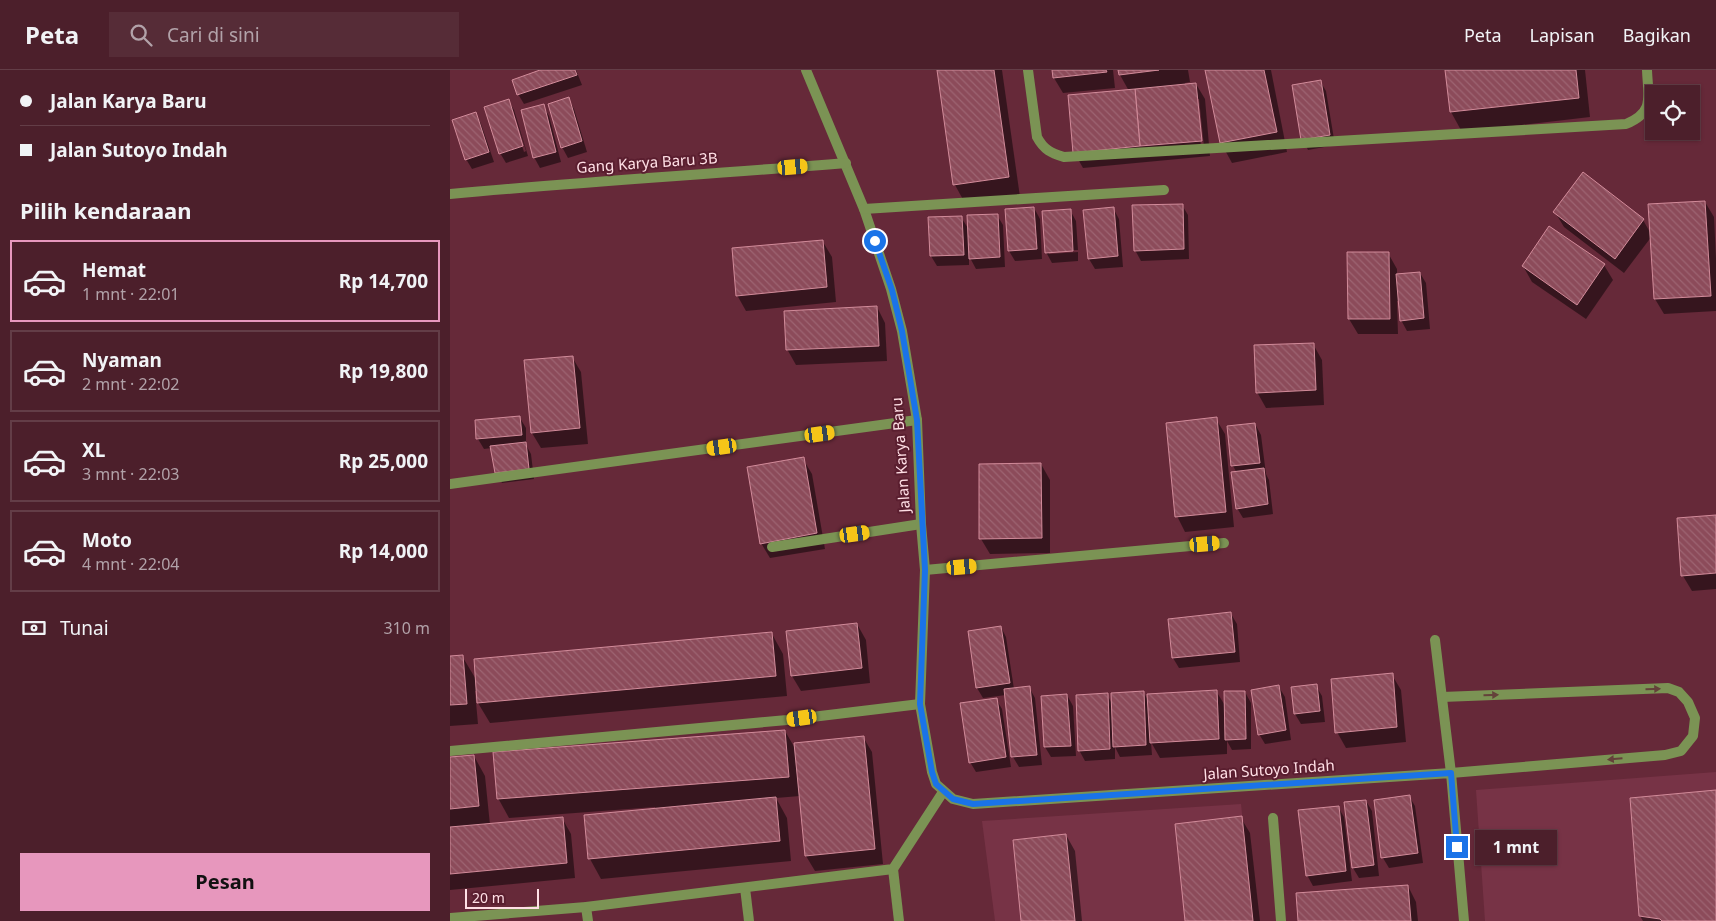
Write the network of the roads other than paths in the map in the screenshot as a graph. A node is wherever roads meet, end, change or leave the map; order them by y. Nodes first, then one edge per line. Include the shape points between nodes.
1 (806, 70) edge
2 (1028, 70) edge
3 (1647, 70) edge
4 (846, 162) junction
5 (1164, 190) dead end
6 (450, 194) edge
7 (864, 209) junction
8 (917, 420) junction
9 (450, 484) edge
10 (921, 524) junction
11 (1224, 543) dead end
12 (772, 547) dead end
13 (925, 570) junction
14 (1435, 640) dead end
15 (1442, 697) junction
16 (920, 704) junction
17 (450, 751) edge
18 (1451, 773) junction
19 (943, 792) junction
20 (1273, 818) dead end
21 (893, 869) junction
22 (746, 888) junction
23 (586, 907) junction
24 (450, 918) edge
25 (588, 921) edge
26 (748, 921) edge
27 (899, 921) edge
28 (1281, 921) edge
29 (1464, 921) edge

1 - 4 street, Jalan Karya Baru
2 - 3 street via 1037,137 1042,147 1064,157 1626,124 1645,112
4 - 6 street, Gang Karya Baru 3B
4 - 7 street, Jalan Karya Baru
5 - 7 street
7 - 8 street, Jalan Karya Baru via 892,290
8 - 9 street
8 - 10 street, Jalan Karya Baru
10 - 12 street
10 - 13 street, Jalan Karya Baru
11 - 13 street
13 - 16 street, Jalan Karya Baru
14 - 15 street
15 - 18 street
15 -> 18 street, Jalan Sutoyo Indah via 1668,688 1679,692 1695,718 1693,736 1681,751 1665,755
16 - 17 street via 787,720
16 - 19 street, Jalan Karya Baru via 932,772
18 - 19 street, Jalan Sutoyo Indah via 973,804 953,799
18 - 29 street
19 - 21 street
20 - 28 street
21 - 22 street
21 - 27 street
22 - 23 street
22 - 26 street
23 - 24 street
23 - 25 street

